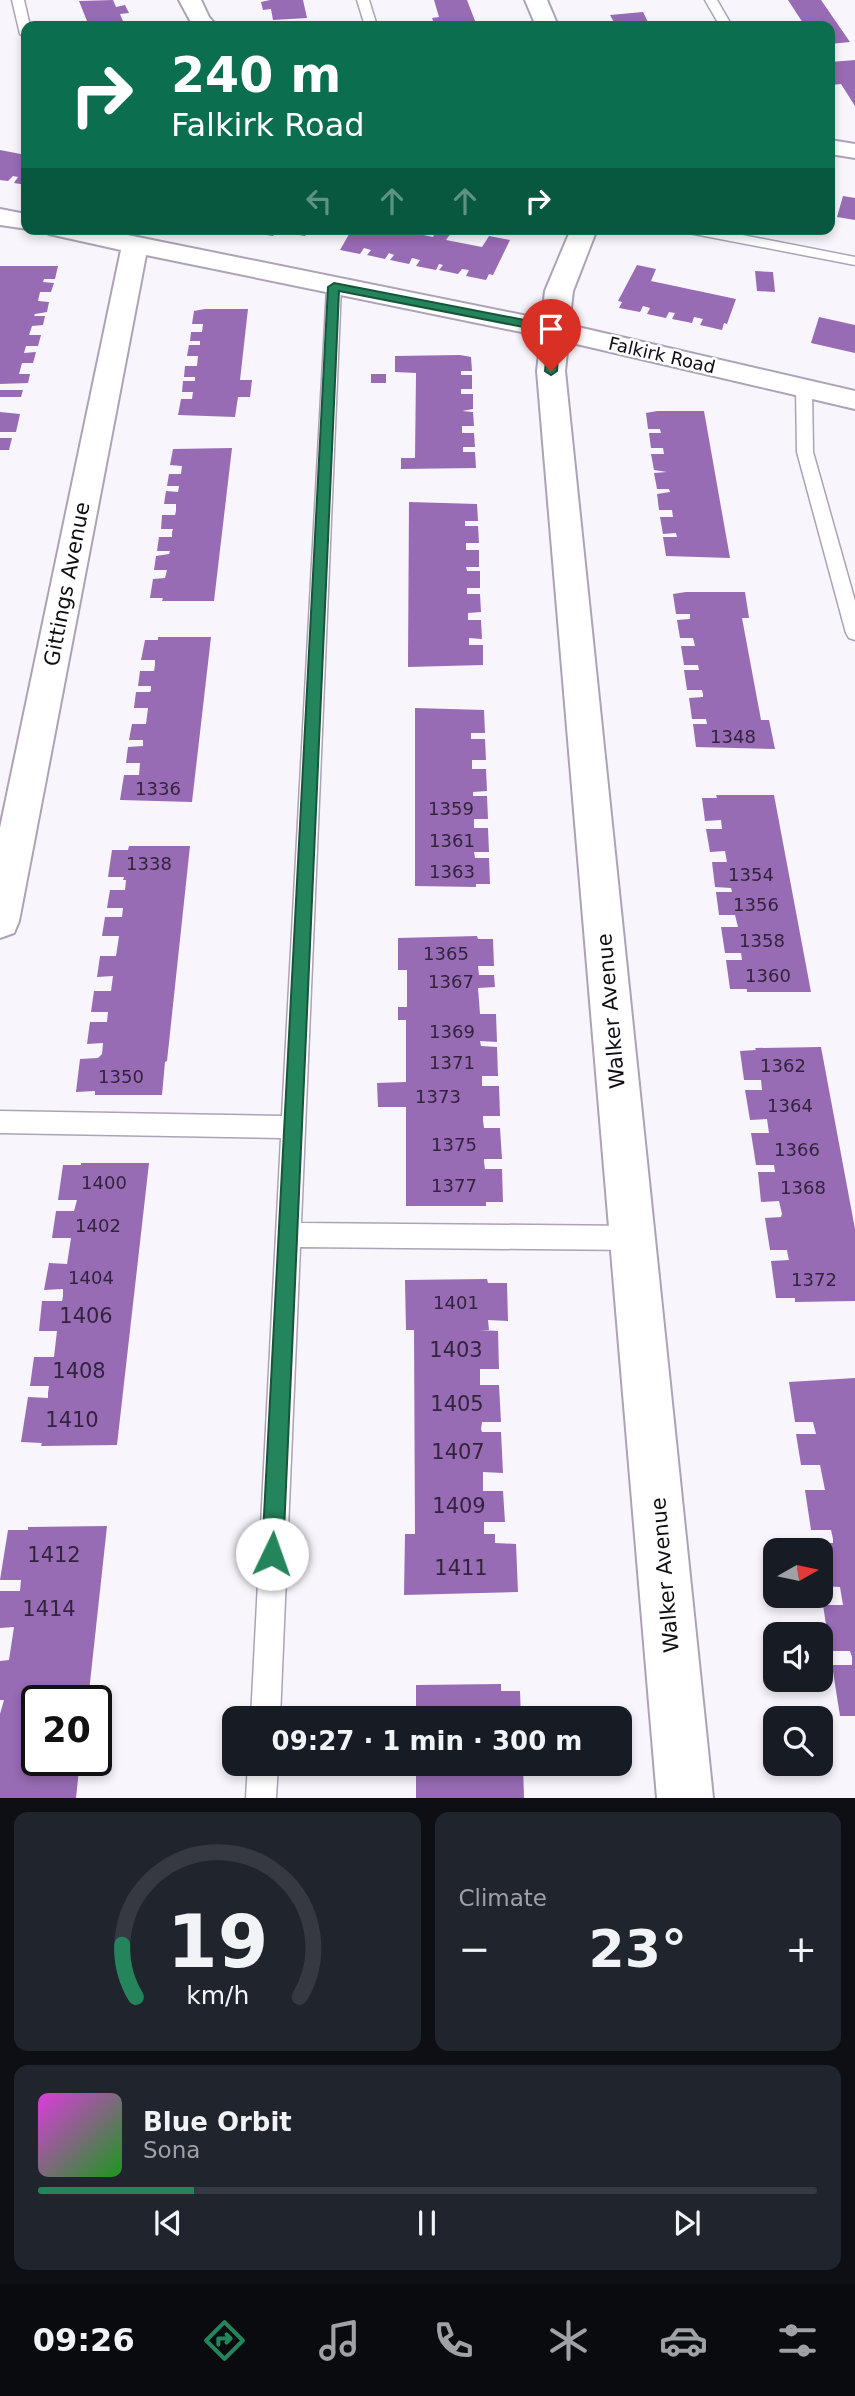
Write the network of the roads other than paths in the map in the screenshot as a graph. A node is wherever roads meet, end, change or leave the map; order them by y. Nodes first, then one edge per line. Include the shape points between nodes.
1 (18, 0) edge
2 (190, 0) edge
3 (363, 0) edge
4 (537, 0) edge
5 (711, 0) edge
6 (23, 21) edge
7 (200, 21) edge
8 (369, 21) edge
9 (546, 21) edge
10 (723, 21) edge
11 (835, 148) edge
12 (855, 151) edge
13 (0, 216) edge
14 (21, 221) edge
15 (85, 235) edge
16 (582, 235) edge
17 (720, 235) edge
18 (135, 246) junction
19 (855, 261) edge
20 (334, 287) junction
21 (555, 330) junction
22 (804, 388) junction
23 (855, 400) edge
24 (847, 575) edge
25 (855, 633) edge
26 (0, 921) edge
27 (0, 1122) edge
28 (293, 1127) junction
29 (288, 1235) junction
30 (633, 1238) junction
31 (266, 1706) edge
32 (262, 1776) edge
33 (261, 1797) edge
34 (685, 1797) edge

1 - 6 lane
2 - 7 street
3 - 8 lane
4 - 9 street
5 - 10 lane
11 - 12 street
13 - 14 street
15 - 18 street, Falkirk Road
16 - 21 street, Walker Avenue via 559,291
17 - 19 lane
18 - 20 street, Falkirk Road
18 - 26 street, Gittings Avenue
20 - 21 street, Falkirk Road
20 - 28 lane
21 - 22 street, Falkirk Road
21 - 30 street, Walker Avenue via 551,371
22 - 23 street, Falkirk Road
22 - 24 lane via 805,452
24 - 25 lane
27 - 28 lane
28 - 29 lane
29 - 30 lane
29 - 31 lane
30 - 34 street, Walker Avenue
32 - 33 lane

